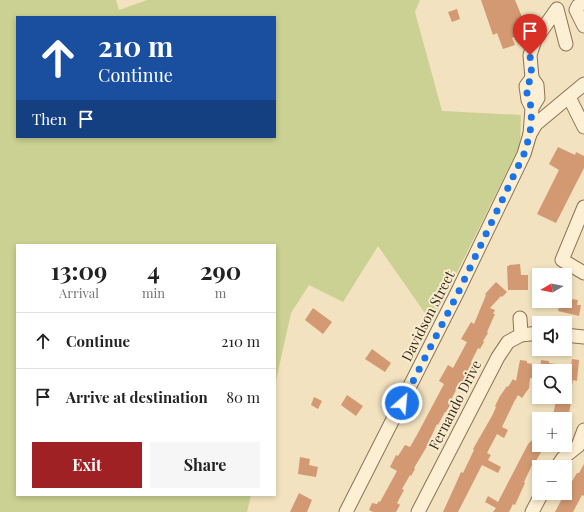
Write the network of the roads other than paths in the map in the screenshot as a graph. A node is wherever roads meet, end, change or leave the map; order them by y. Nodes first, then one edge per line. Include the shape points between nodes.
1 (584, 2) edge
2 (584, 26) edge
3 (566, 44) dead end
4 (584, 84) edge
5 (569, 97) junction
6 (584, 127) edge
7 (530, 134) junction
8 (584, 207) edge
9 (584, 273) edge
10 (520, 318) dead end
11 (532, 334) edge
12 (521, 335) junction
13 (572, 336) edge
14 (584, 337) edge
15 (584, 430) edge
16 (562, 460) edge
17 (538, 500) edge
18 (346, 512) edge
19 (418, 512) edge
20 (532, 512) edge

1 - 2 street via 576,10
3 - 7 street via 557,9 535,40 530,55 532,78 538,98 532,108
4 - 5 street
5 - 6 street
5 - 7 street via 536,124
7 - 18 street, Davidson Street via 524,154 458,293
8 - 9 street via 562,260
10 - 12 street
11 - 12 street, Fernando Drive
12 - 19 street, Fernando Drive via 508,342 498,357
13 - 14 street
15 - 16 street via 578,446
17 - 20 street

